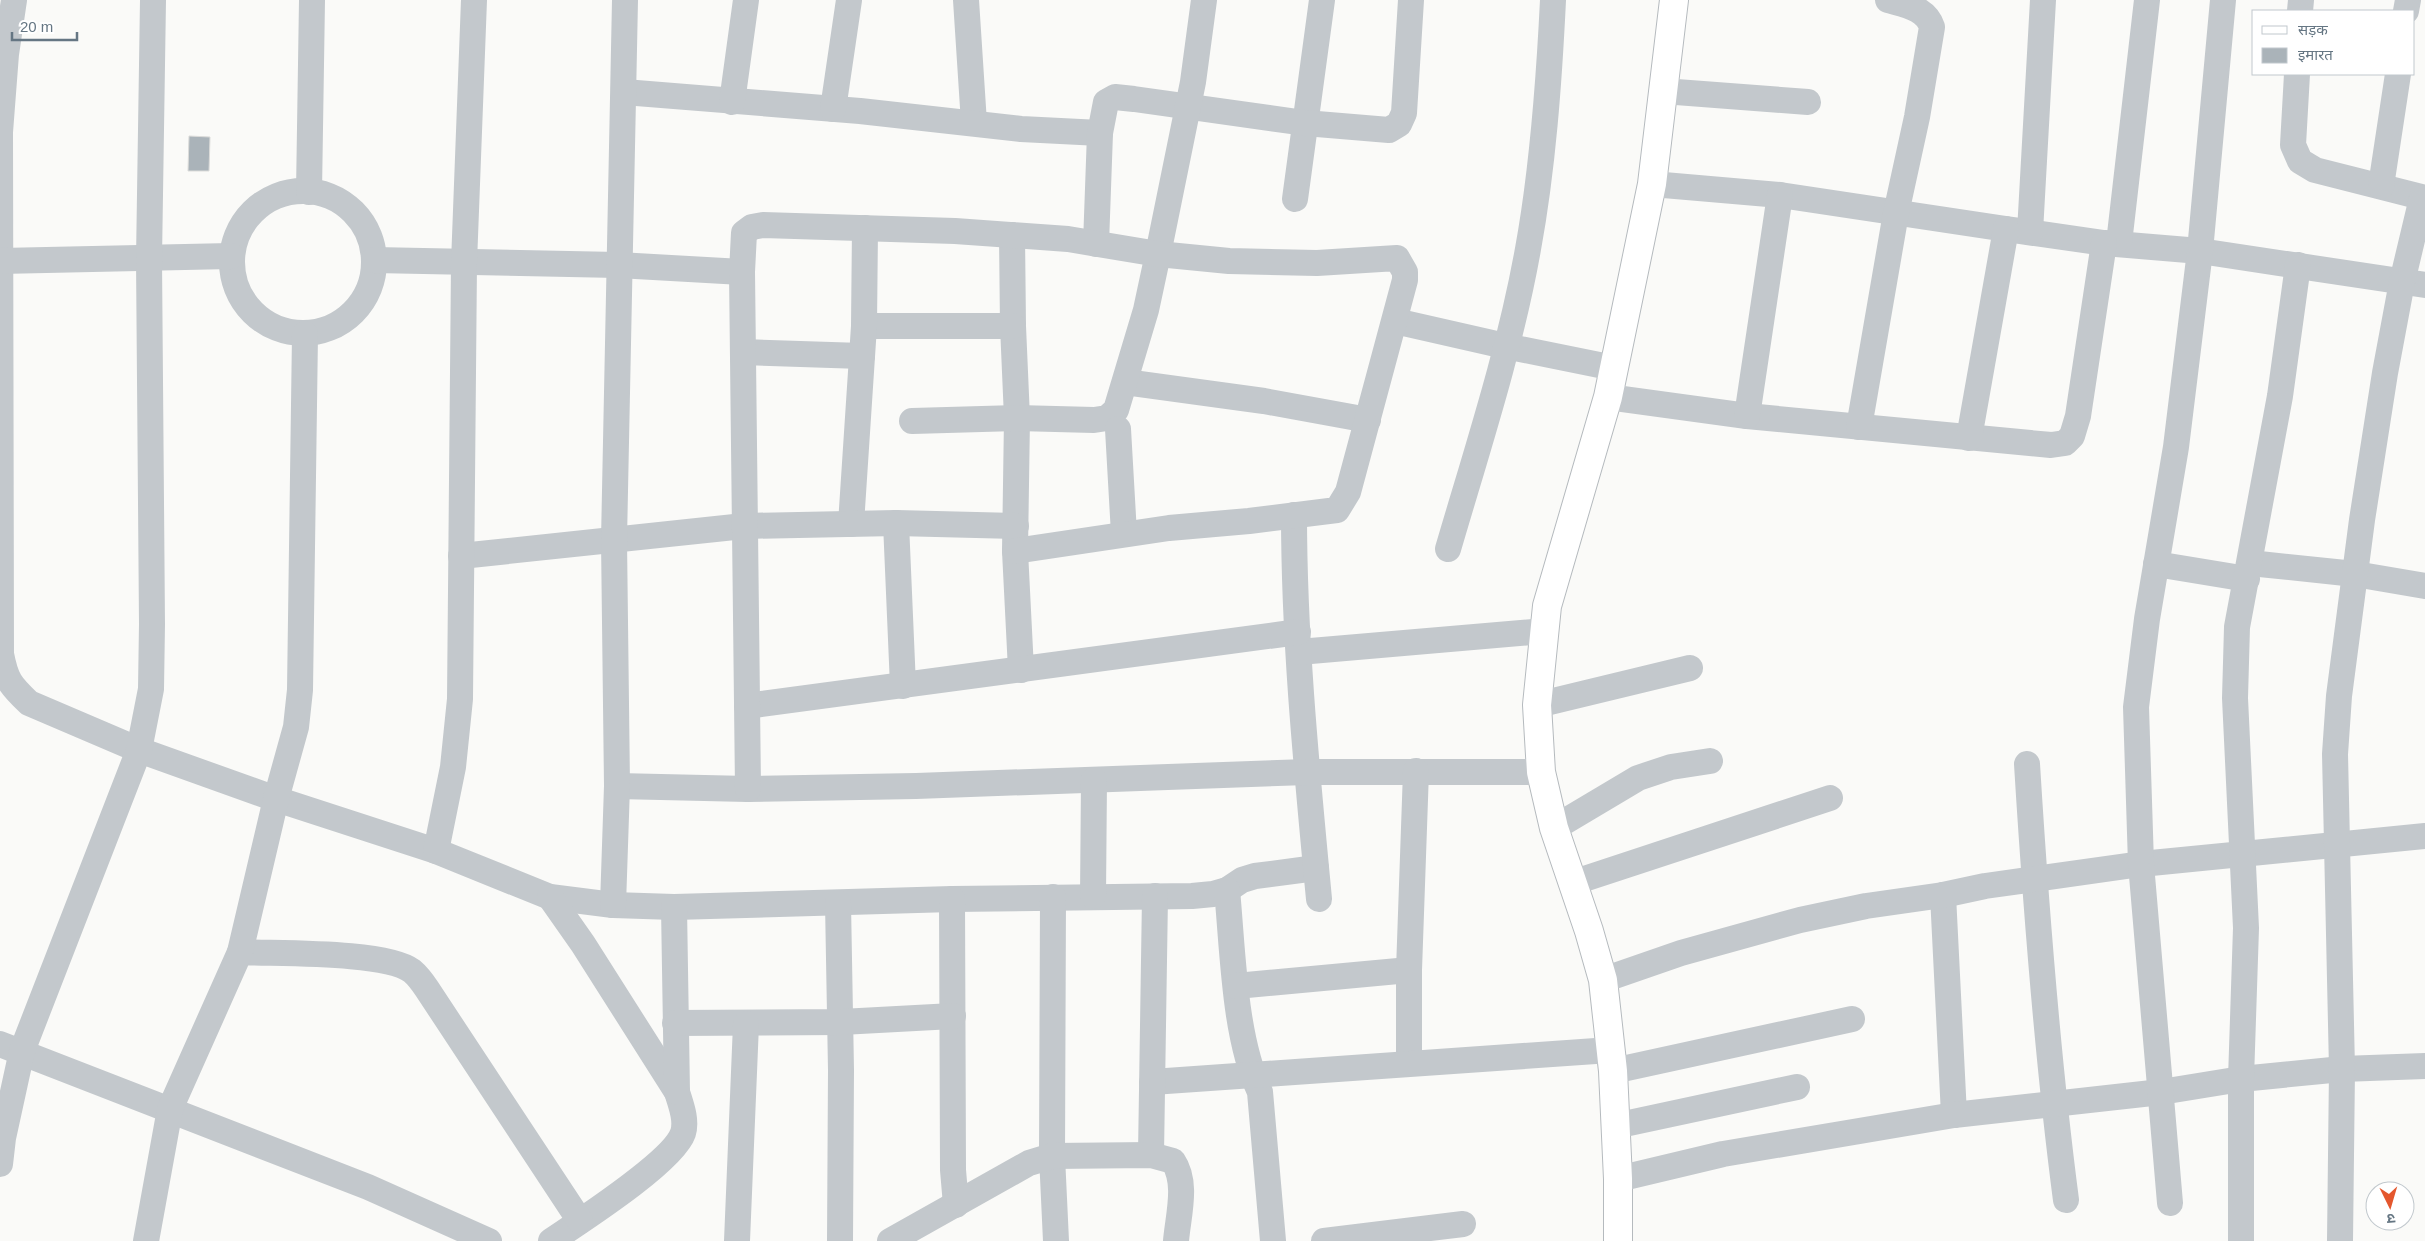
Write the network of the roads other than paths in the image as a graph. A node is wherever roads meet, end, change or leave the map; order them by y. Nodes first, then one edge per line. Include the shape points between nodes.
1 (153, 0) edge
2 (312, 0) edge
3 (474, 0) edge
4 (625, 0) edge
5 (746, 0) edge
6 (849, 0) edge
7 (966, 0) edge
8 (1204, 0) edge
9 (1322, 0) edge
10 (1411, 0) edge
11 (1554, 0) edge
12 (1674, 0) edge
13 (1888, 0) edge
14 (2043, 0) edge
15 (2148, 0) edge
16 (2223, 0) edge
17 (9, 5) edge
18 (2297, 75) edge
19 (2398, 75) edge
20 (1664, 91) junction
21 (624, 92) junction
22 (732, 102) junction
23 (1808, 102) dead end
24 (1188, 106) junction
25 (833, 109) junction
26 (974, 123) junction
27 (1305, 123) junction
28 (1100, 133) junction
29 (1652, 184) junction
30 (2381, 186) junction
31 (309, 192) junction
32 (1780, 195) junction
33 (2424, 198) edge
34 (1296, 199) dead end
35 (1896, 213) junction
36 (865, 228) junction
37 (2018, 231) junction
38 (1012, 235) junction
39 (2111, 243) junction
40 (1096, 244) junction
41 (2200, 251) junction
42 (1158, 254) junction
43 (231, 256) junction
44 (149, 259) junction
45 (374, 260) junction
46 (0, 261) edge
47 (464, 263) junction
48 (618, 265) junction
49 (2298, 265) junction
50 (742, 272) junction
51 (2413, 284) edge
52 (1395, 321) junction
53 (864, 326) junction
54 (1013, 326) junction
55 (305, 334) junction
56 (1505, 346) junction
57 (743, 352) junction
58 (862, 356) junction
59 (1614, 368) junction
60 (1125, 382) junction
61 (1608, 397) junction
62 (0, 399) edge
63 (1747, 416) junction
64 (1017, 418) junction
65 (1368, 420) junction
66 (912, 421) dead end
67 (1859, 427) junction
68 (1118, 429) dead end
69 (1969, 438) junction
70 (1294, 515) junction
71 (896, 523) junction
72 (851, 524) junction
73 (744, 526) junction
74 (1124, 534) junction
75 (1016, 538) junction
76 (614, 540) junction
77 (1448, 548) dead end
78 (461, 556) junction
79 (2156, 564) junction
80 (2249, 571) junction
81 (2355, 574) junction
82 (2425, 586) edge
83 (1544, 631) junction
84 (1298, 642) junction
85 (1690, 668) dead end
86 (1021, 670) junction
87 (903, 686) junction
88 (1536, 705) junction
89 (747, 706) junction
90 (139, 750) junction
91 (1710, 761) dead end
92 (2027, 764) dead end
93 (1416, 771) junction
94 (1307, 772) junction
95 (1541, 772) junction
96 (1094, 780) junction
97 (617, 786) junction
98 (748, 789) junction
99 (1830, 798) dead end
100 (276, 799) junction
101 (1554, 828) junction
102 (2425, 836) edge
103 (2338, 845) junction
104 (436, 851) junction
105 (2242, 854) junction
106 (2141, 864) junction
107 (1316, 868) junction
108 (2034, 879) junction
109 (1572, 883) junction
110 (1227, 890) junction
111 (1943, 894) junction
112 (1092, 896) junction
113 (1155, 896) junction
114 (550, 897) junction
115 (1053, 897) junction
116 (952, 898) junction
117 (1319, 899) dead end
118 (838, 903) junction
119 (613, 905) junction
120 (674, 908) junction
121 (240, 952) junction
122 (1409, 970) junction
123 (1603, 980) junction
124 (1236, 986) junction
125 (953, 1016) junction
126 (1852, 1019) dead end
127 (840, 1022) junction
128 (675, 1023) junction
129 (746, 1024) junction
130 (11, 1047) edge
131 (1612, 1060) junction
132 (1409, 1063) junction
133 (2425, 1066) edge
134 (2342, 1069) junction
135 (1251, 1075) junction
136 (2241, 1079) junction
137 (1152, 1082) junction
138 (1797, 1087) dead end
139 (677, 1092) junction
140 (2160, 1092) junction
141 (2053, 1104) junction
142 (170, 1110) junction
143 (1954, 1115) junction
144 (1615, 1126) junction
145 (1151, 1155) junction
146 (1052, 1156) junction
147 (0, 1164) edge
148 (1618, 1179) junction
149 (2066, 1200) dead end
150 (2170, 1203) dead end
151 (956, 1205) junction
152 (580, 1221) junction
153 (1463, 1224) dead end
154 (146, 1241) edge
155 (489, 1241) edge
156 (550, 1241) edge
157 (737, 1241) edge
158 (840, 1241) edge
159 (890, 1241) edge
160 (1056, 1241) edge
161 (1176, 1241) edge
162 (1273, 1241) edge
163 (1324, 1241) edge
164 (1618, 1241) edge
165 (2240, 1241) edge
166 (2340, 1241) edge

1 - 44 street
2 - 31 street
3 - 47 street
4 - 21 street
5 - 22 street
6 - 25 street
7 - 26 street
8 - 24 street
9 - 27 street
10 - 27 street via 1404,113 1399,124 1389,130
11 - 56 street via 1528,249
12 - 20 main road
13 - 35 street via 1918,10 1929,17 1932,27
14 - 37 street
15 - 39 street
16 - 41 street
17 - 46 street via 0,132
18 - 30 street via 2294,145 2300,161 2315,170
19 - 30 street
20 - 23 street
20 - 29 main road
21 - 22 street
21 - 48 street
22 - 25 street
24 - 27 street
24 - 28 street via 1114,97 1106,102
24 - 42 street
25 - 26 street
26 - 28 street
27 - 34 street
28 - 40 street
29 - 32 street
29 - 59 main road
30 - 33 street
31 - 43 street via 287,193 266,201 249,216 237,234
31 - 45 street via 341,203 361,221 370,240
32 - 35 street
32 - 63 street
33 - 51 street
35 - 37 street
35 - 67 street
36 - 38 street
36 - 50 street via 752,227 744,233 742,240
36 - 53 street
37 - 39 street
37 - 69 street
38 - 40 street
38 - 54 street
39 - 41 street
39 - 69 street via 2072,436 2065,443 2051,445
40 - 42 street
41 - 49 street
41 - 79 street via 2176,447
42 - 52 street via 1278,264 1397,258 1405,272 1405,280
42 - 60 street
43 - 44 street
43 - 55 street via 233,280 248,308 281,330
44 - 46 street
44 - 90 street via 151,689
45 - 47 street
45 - 55 street via 371,282 362,302 334,326
46 - 62 street
47 - 48 street
47 - 78 street
48 - 50 street
48 - 76 street
49 - 51 street
49 - 80 street via 2280,396
50 - 57 street
51 - 81 street via 2385,374
52 - 56 street
52 - 65 street
53 - 54 street
53 - 58 street
54 - 64 street
55 - 100 street via 300,690 296,727
56 - 59 street
56 - 77 street
57 - 58 street
57 - 73 street
58 - 72 street
59 - 61 main road
60 - 64 street via 1116,410 1107,418
60 - 65 street
61 - 63 street
61 - 83 main road via 1547,606
62 - 90 street via 2,654 5,675 29,703
63 - 67 street
64 - 66 street
64 - 75 street
65 - 70 street via 1342,503 1336,510
67 - 69 street
68 - 74 street
70 - 74 street
70 - 84 street
71 - 72 street
71 - 75 street
71 - 87 street
72 - 73 street
73 - 76 street
73 - 89 street
74 - 75 street
75 - 86 street
76 - 78 street
76 - 97 street
78 - 104 street via 460,699 453,767
79 - 80 street
79 - 106 street via 2136,707
80 - 81 street
80 - 105 street via 2237,626 2235,698
81 - 82 street
81 - 103 street via 2335,754
83 - 84 street
83 - 88 main road
84 - 86 street
84 - 94 street
85 - 88 street
86 - 87 street
87 - 89 street
88 - 95 main road
89 - 98 street
90 - 100 street
90 - 130 street
91 - 101 street via 1671,767 1638,778
92 - 108 street
93 - 94 street
93 - 95 street
93 - 122 street
94 - 96 street
94 - 107 street
95 - 101 main road
96 - 98 street
96 - 112 street
97 - 98 street
97 - 119 street
99 - 109 street
100 - 104 street
100 - 121 street
101 - 109 main road
102 - 103 street
103 - 105 street
103 - 134 street
104 - 114 street
105 - 106 street
105 - 136 street via 2246,928
106 - 108 street
106 - 140 street
107 - 110 street via 1254,876
107 - 117 street
108 - 111 street
108 - 141 street
109 - 123 main road
110 - 113 street via 1206,895
110 - 124 street
111 - 123 street via 1800,920 1681,952
111 - 143 street
112 - 113 street
112 - 115 street
113 - 137 street
114 - 119 street
114 - 139 street
115 - 116 street
115 - 146 street
116 - 118 street
116 - 125 street
118 - 120 street
118 - 127 street
119 - 120 street
120 - 128 street
121 - 142 street
121 - 152 street via 357,956 411,971 427,988
122 - 124 street
122 - 132 street
123 - 131 main road
124 - 135 street
125 - 127 street
125 - 151 street
126 - 131 street
127 - 129 street
127 - 158 street
128 - 129 street
128 - 139 street
129 - 157 street
130 - 142 street
130 - 147 street
131 - 132 street
131 - 144 main road
132 - 135 street
133 - 134 street
134 - 136 street
134 - 166 street
135 - 137 street
135 - 162 street via 1260,1092
136 - 140 street
136 - 165 street
137 - 145 street
138 - 144 street
139 - 152 street via 684,1116 683,1133 674,1147 651,1170
140 - 141 street
140 - 150 street
141 - 143 street
141 - 149 street
142 - 154 street
142 - 155 street via 368,1187
143 - 148 street via 1723,1154
144 - 148 main road
145 - 146 street
145 - 161 street via 1173,1161 1179,1170
146 - 151 street via 1028,1163
146 - 160 street
148 - 164 main road
151 - 159 street
152 - 156 street
153 - 163 street

